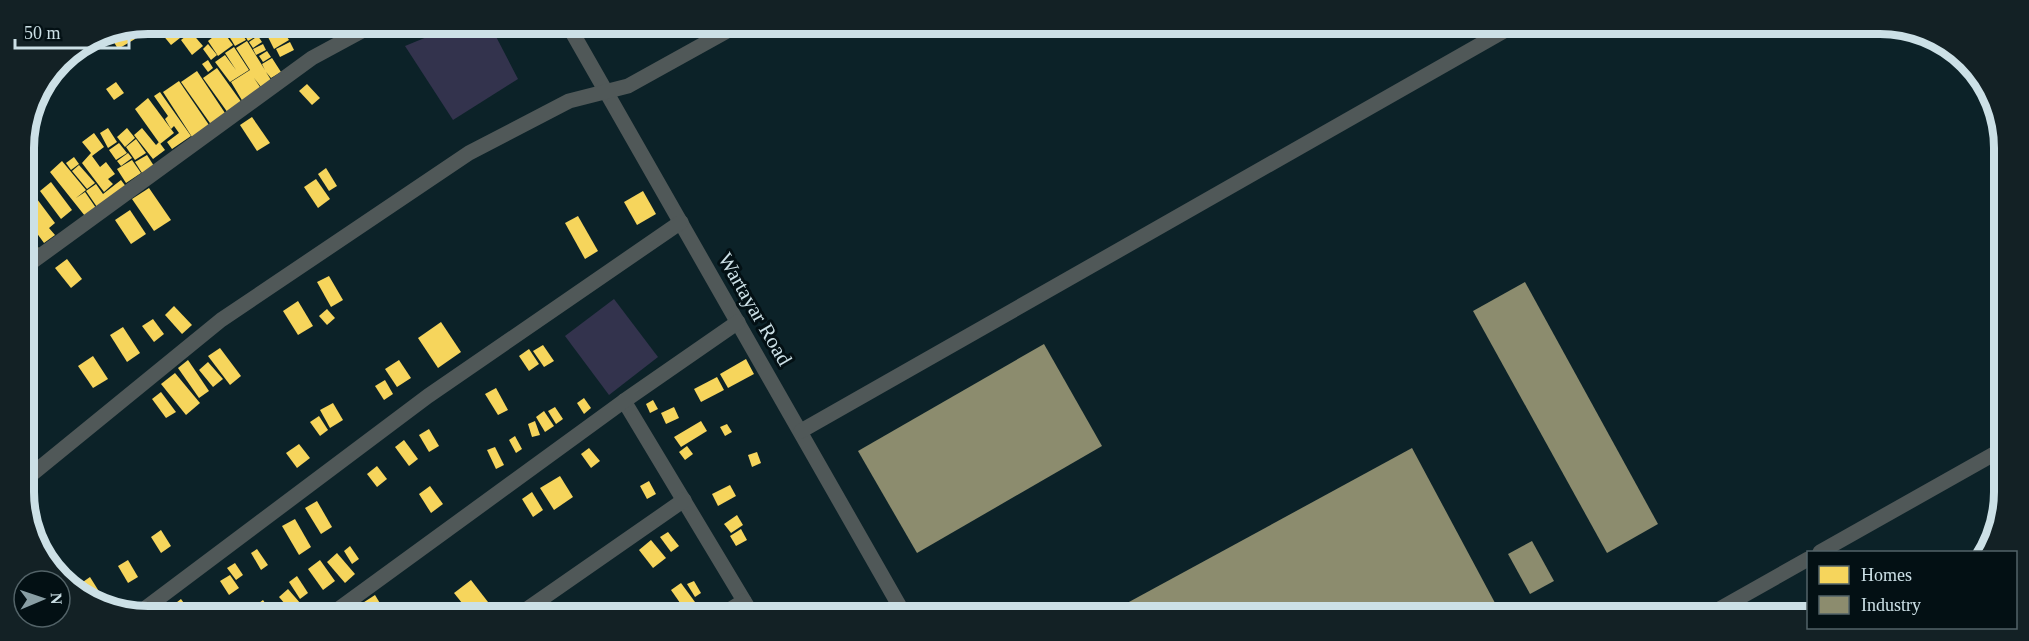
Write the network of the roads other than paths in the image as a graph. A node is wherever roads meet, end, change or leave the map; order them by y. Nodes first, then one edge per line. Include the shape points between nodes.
1 (1499, 34) edge
2 (355, 35) edge
3 (574, 35) edge
4 (722, 35) edge
5 (606, 90) junction
6 (681, 222) junction
7 (35, 260) edge
8 (738, 322) junction
9 (624, 401) junction
10 (801, 432) junction
11 (1994, 454) edge
12 (34, 472) edge
13 (684, 500) junction
14 (1822, 551) edge
15 (1807, 560) edge
16 (148, 606) edge
17 (343, 606) edge
18 (532, 606) edge
19 (747, 606) edge
20 (899, 606) edge
21 (1725, 606) edge

1 - 10 street
2 - 7 street via 312,58
3 - 5 street, Wartayar Road
4 - 5 street via 628,86
5 - 6 street, Wartayar Road
5 - 12 street via 539,115 450,166 221,320
6 - 8 street, Wartayar Road
6 - 16 street via 428,396
8 - 9 street
8 - 10 street, Wartayar Road
9 - 13 street
9 - 17 street
10 - 20 street, Wartayar Road
11 - 14 street
13 - 18 street
13 - 19 street
15 - 21 street

